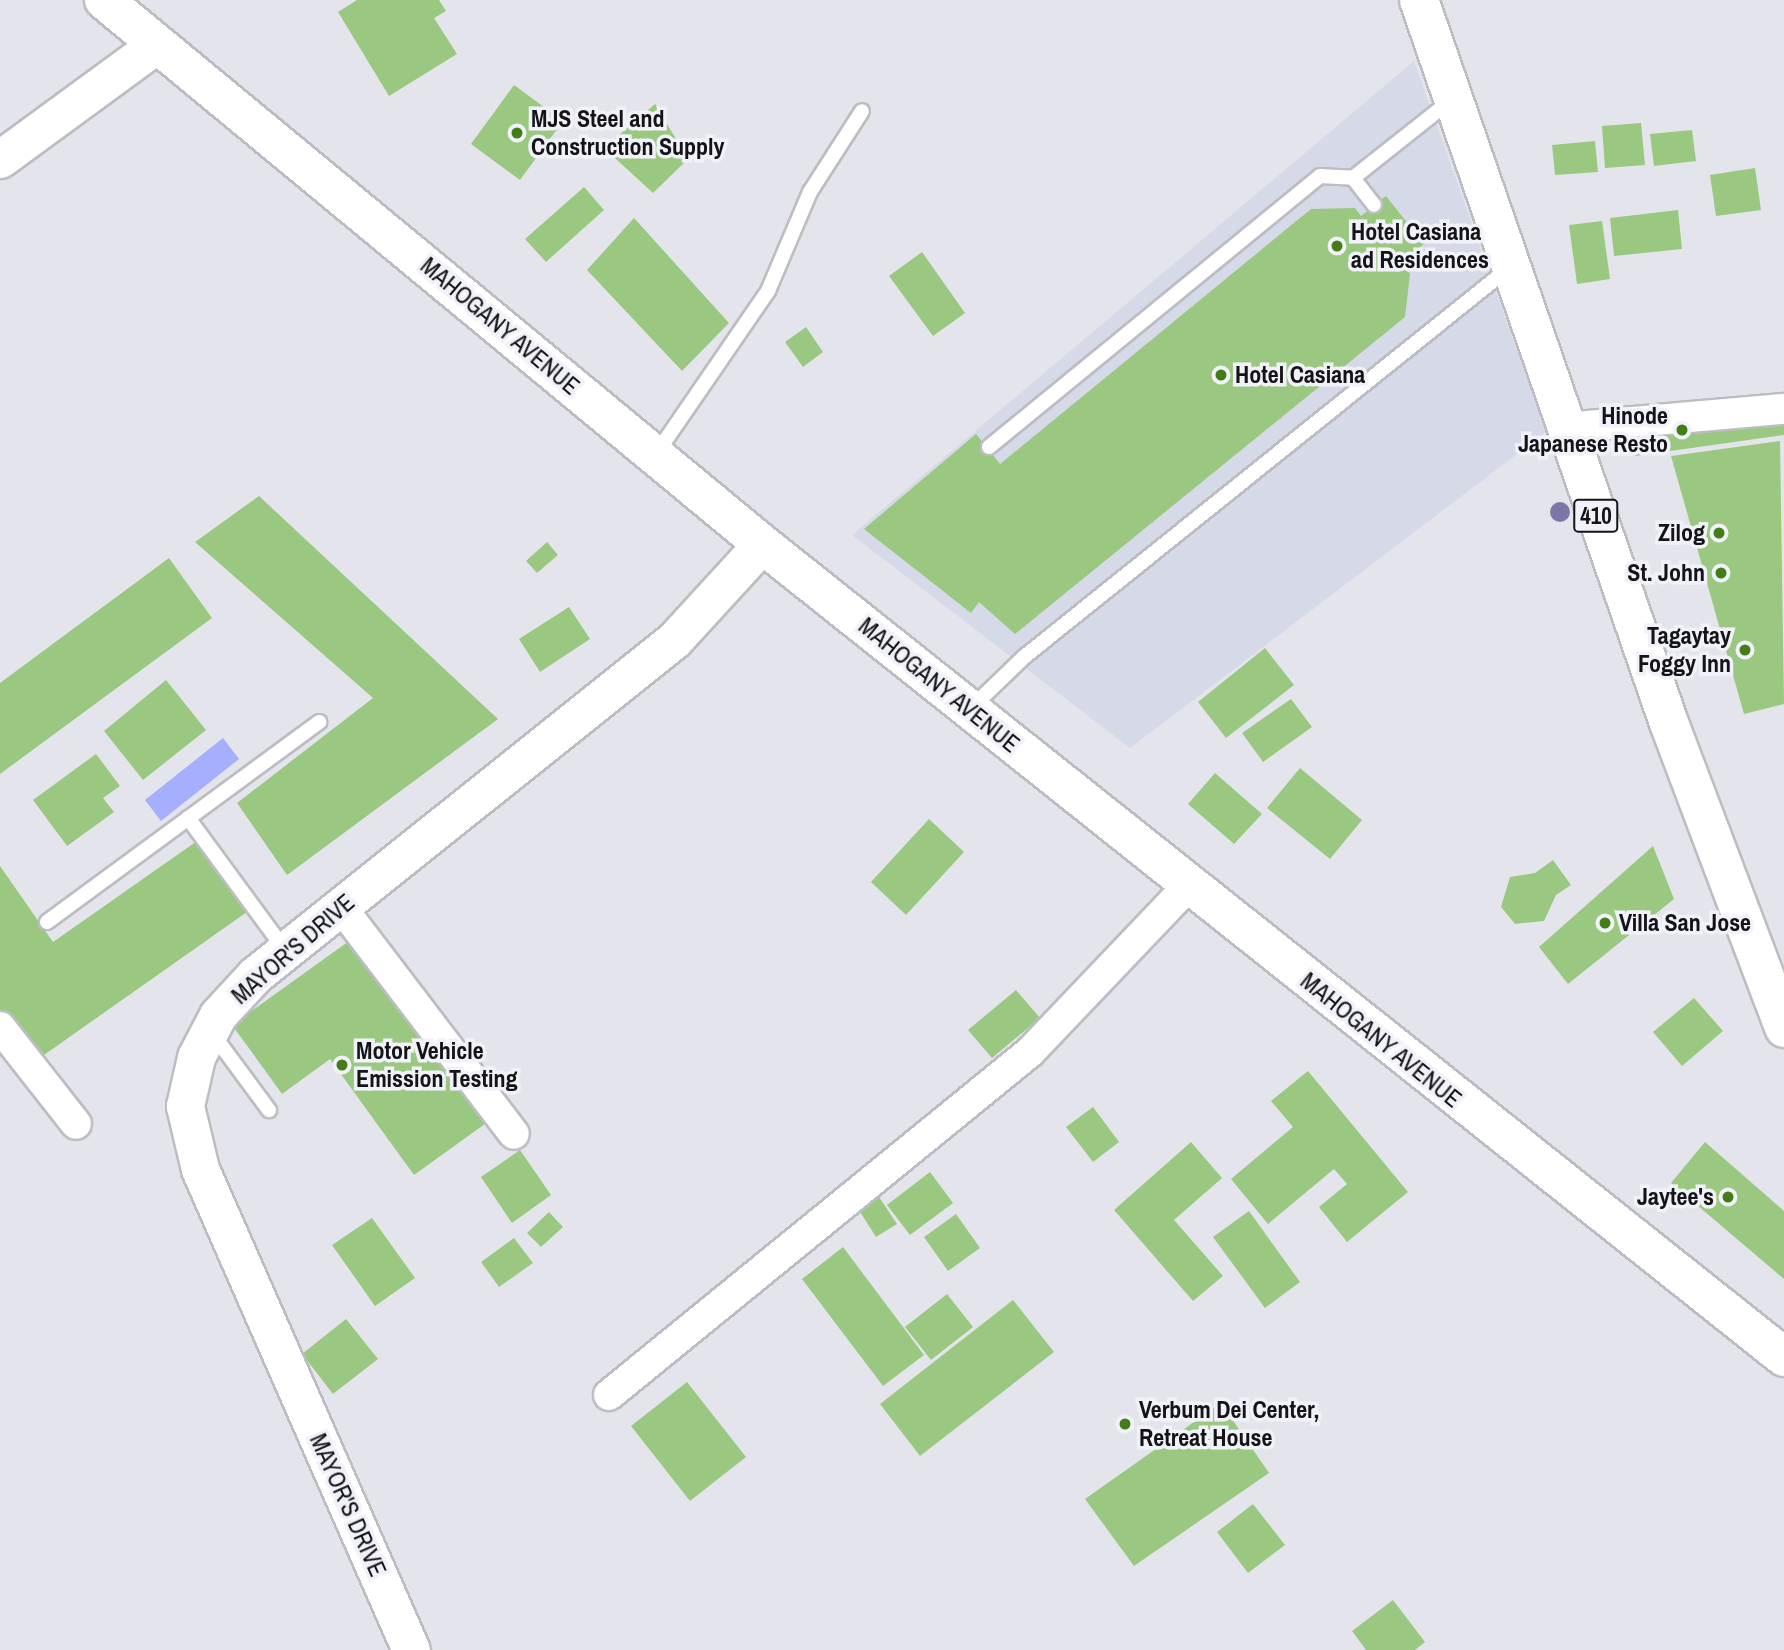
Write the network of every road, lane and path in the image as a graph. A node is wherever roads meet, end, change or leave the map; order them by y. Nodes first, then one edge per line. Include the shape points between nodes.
1 (104, 0) edge
2 (1419, 0) edge
3 (157, 44) junction
4 (1450, 101) junction
5 (862, 111) dead end
6 (0, 159) edge
7 (1353, 178) junction
8 (1374, 205) dead end
9 (1509, 268) junction
10 (1784, 409) edge
11 (1565, 428) junction
12 (989, 447) dead end
13 (656, 455) junction
14 (762, 544) junction
15 (969, 710) junction
16 (318, 722) dead end
17 (188, 818) junction
18 (1188, 886) junction
19 (341, 906) junction
20 (47, 922) dead end
21 (286, 951) junction
22 (0, 1027) edge
23 (1784, 1028) edge
24 (210, 1031) junction
25 (269, 1110) dead end
26 (76, 1124) dead end
27 (514, 1133) dead end
28 (1784, 1357) edge
29 (609, 1395) dead end
30 (411, 1650) edge

1 - 3 main road, MAHOGANY AVENUE
2 - 4 main road, 410
3 - 6 street
3 - 13 main road, MAHOGANY AVENUE
4 - 7 lane
4 - 9 main road, 410
5 - 13 lane via 810,192 768,291
7 - 8 lane
7 - 12 lane via 1320,176
9 - 11 main road, 410
9 - 15 lane via 1024,657
10 - 11 street
11 - 23 main road, 410
13 - 14 main road, MAHOGANY AVENUE
14 - 15 main road, MAHOGANY AVENUE
14 - 19 street, MAYOR'S DRIVE via 674,640
15 - 18 main road, MAHOGANY AVENUE
16 - 17 lane
17 - 20 lane
17 - 21 lane
18 - 28 main road, MAHOGANY AVENUE
18 - 29 street via 1030,1052
19 - 21 street, MAYOR'S DRIVE
19 - 27 street
21 - 24 street, MAYOR'S DRIVE via 255,975
22 - 26 street
24 - 25 lane
24 - 30 street, MAYOR'S DRIVE via 185,1106 200,1169

